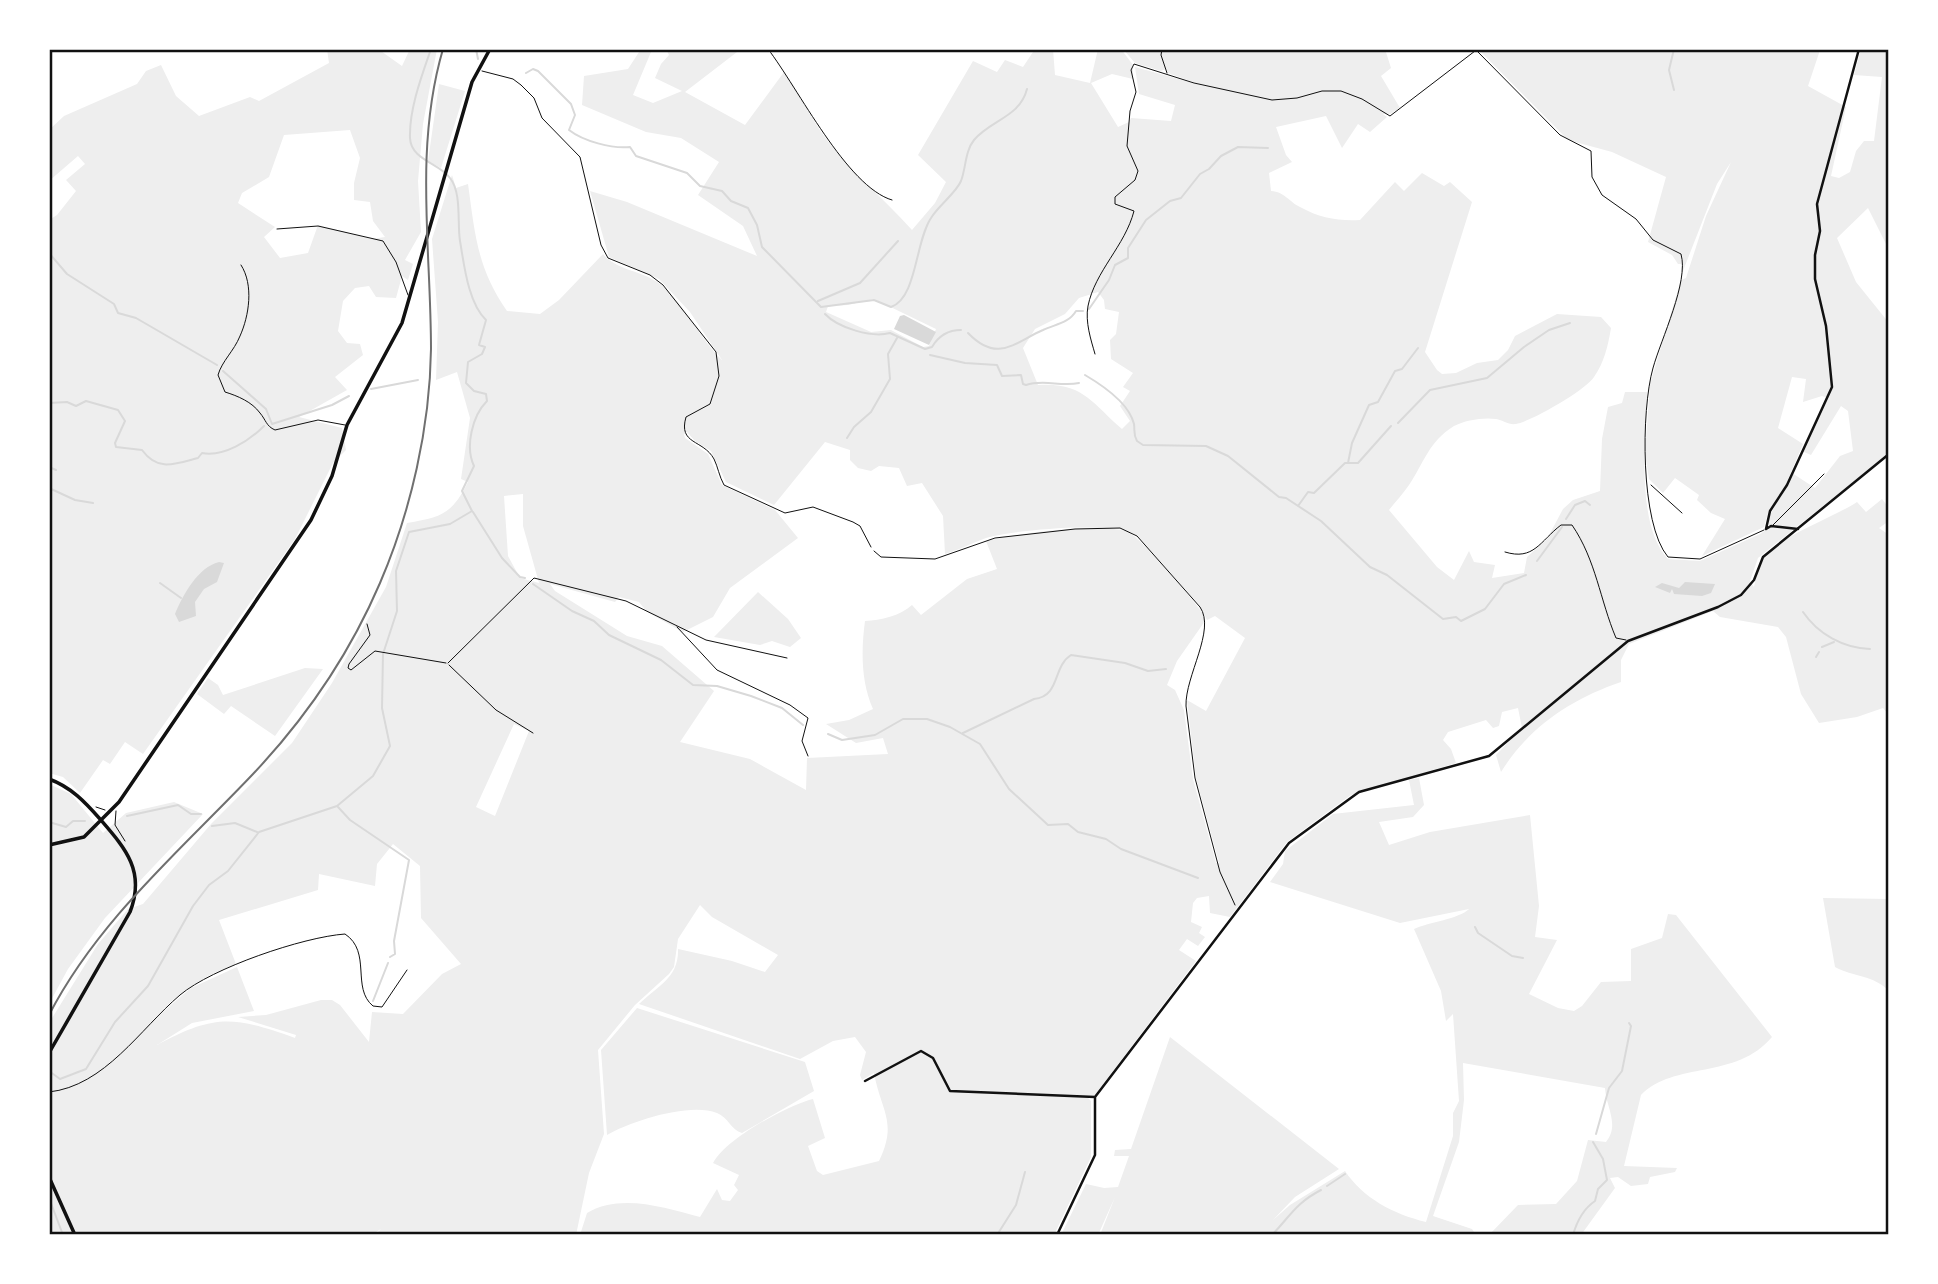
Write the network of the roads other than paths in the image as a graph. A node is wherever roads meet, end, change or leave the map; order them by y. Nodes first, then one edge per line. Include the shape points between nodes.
1 (490, 49) edge
2 (1162, 49) edge
3 (1476, 49) edge
4 (1859, 49) edge
5 (477, 69) junction
6 (1167, 74) junction
7 (277, 229) dead end
8 (241, 265) dead end
9 (409, 297) junction
10 (1094, 354) dead end
11 (347, 425) junction
12 (1889, 454) edge
13 (1824, 474) dead end
14 (1771, 526) junction
15 (1766, 529) junction
16 (1798, 529) junction
17 (871, 547) road end
18 (1505, 552) dead end
19 (367, 624) dead end
20 (676, 625) junction
21 (1628, 641) junction
22 (787, 657) dead end
23 (448, 663) junction
24 (533, 733) dead end
25 (808, 756) dead end
26 (49, 779) edge
27 (102, 822) junction
28 (49, 845) edge
29 (407, 970) dead end
30 (49, 1054) edge
31 (865, 1081) dead end
32 (49, 1092) edge
33 (1095, 1097) junction
34 (49, 1177) edge
35 (75, 1235) edge
36 (1057, 1235) edge

1 - 5 main road
2 - 6 lane
3 - 6 lane via 1390,116 1341,91 1272,100
3 - 15 lane via 1560,135 1591,151 1592,177 1602,195 1636,219 1653,240 1681,254 1680,282 1650,381 1645,453 1655,535 1668,557 1700,559
4 - 15 street via 1817,204 1821,231 1815,279 1826,326 1832,387 1787,485 1770,510
5 - 9 main road
5 - 17 lane via 513,79 530,94 542,118 580,157 604,254 663,285 716,352 719,376 710,404 686,417 683,428 686,436 715,460 724,485 786,513 813,507 853,522
6 - 10 lane via 1134,64 1131,67 1136,92 1127,146 1138,171 1135,180 1115,197 1115,204 1134,211 1089,304 1089,341
7 - 9 lane via 318,226 383,241
8 - 11 lane via 249,303 241,335 218,376 225,392 260,412 267,426 275,430 318,419
9 - 11 main road via 399,329
11 - 27 main road via 332,476 311,520
12 - 16 street
13 - 14 lane
14 - 15 street
14 - 16 street
16 - 21 street via 1763,557 1754,580 1741,594
18 - 21 lane via 1529,554 1561,525 1572,526 1584,543 1616,638
19 - 23 lane via 370,635 348,668 380,651
20 - 22 lane via 706,640
20 - 23 lane via 626,601 534,578
20 - 25 lane via 717,670 808,718 802,741
21 - 33 street via 1489,756 1351,796 1289,843
23 - 24 lane via 496,710
26 - 27 main road via 77,795
27 - 28 main road via 77,840
27 - 30 main road via 125,847 133,867 134,904
29 - 32 lane via 382,1007 373,1006 362,992 362,963 355,945 345,934 267,954 193,985 86,1082
31 - 33 street via 921,1051 933,1058 950,1091
33 - 36 street via 1095,1155
34 - 35 main road

